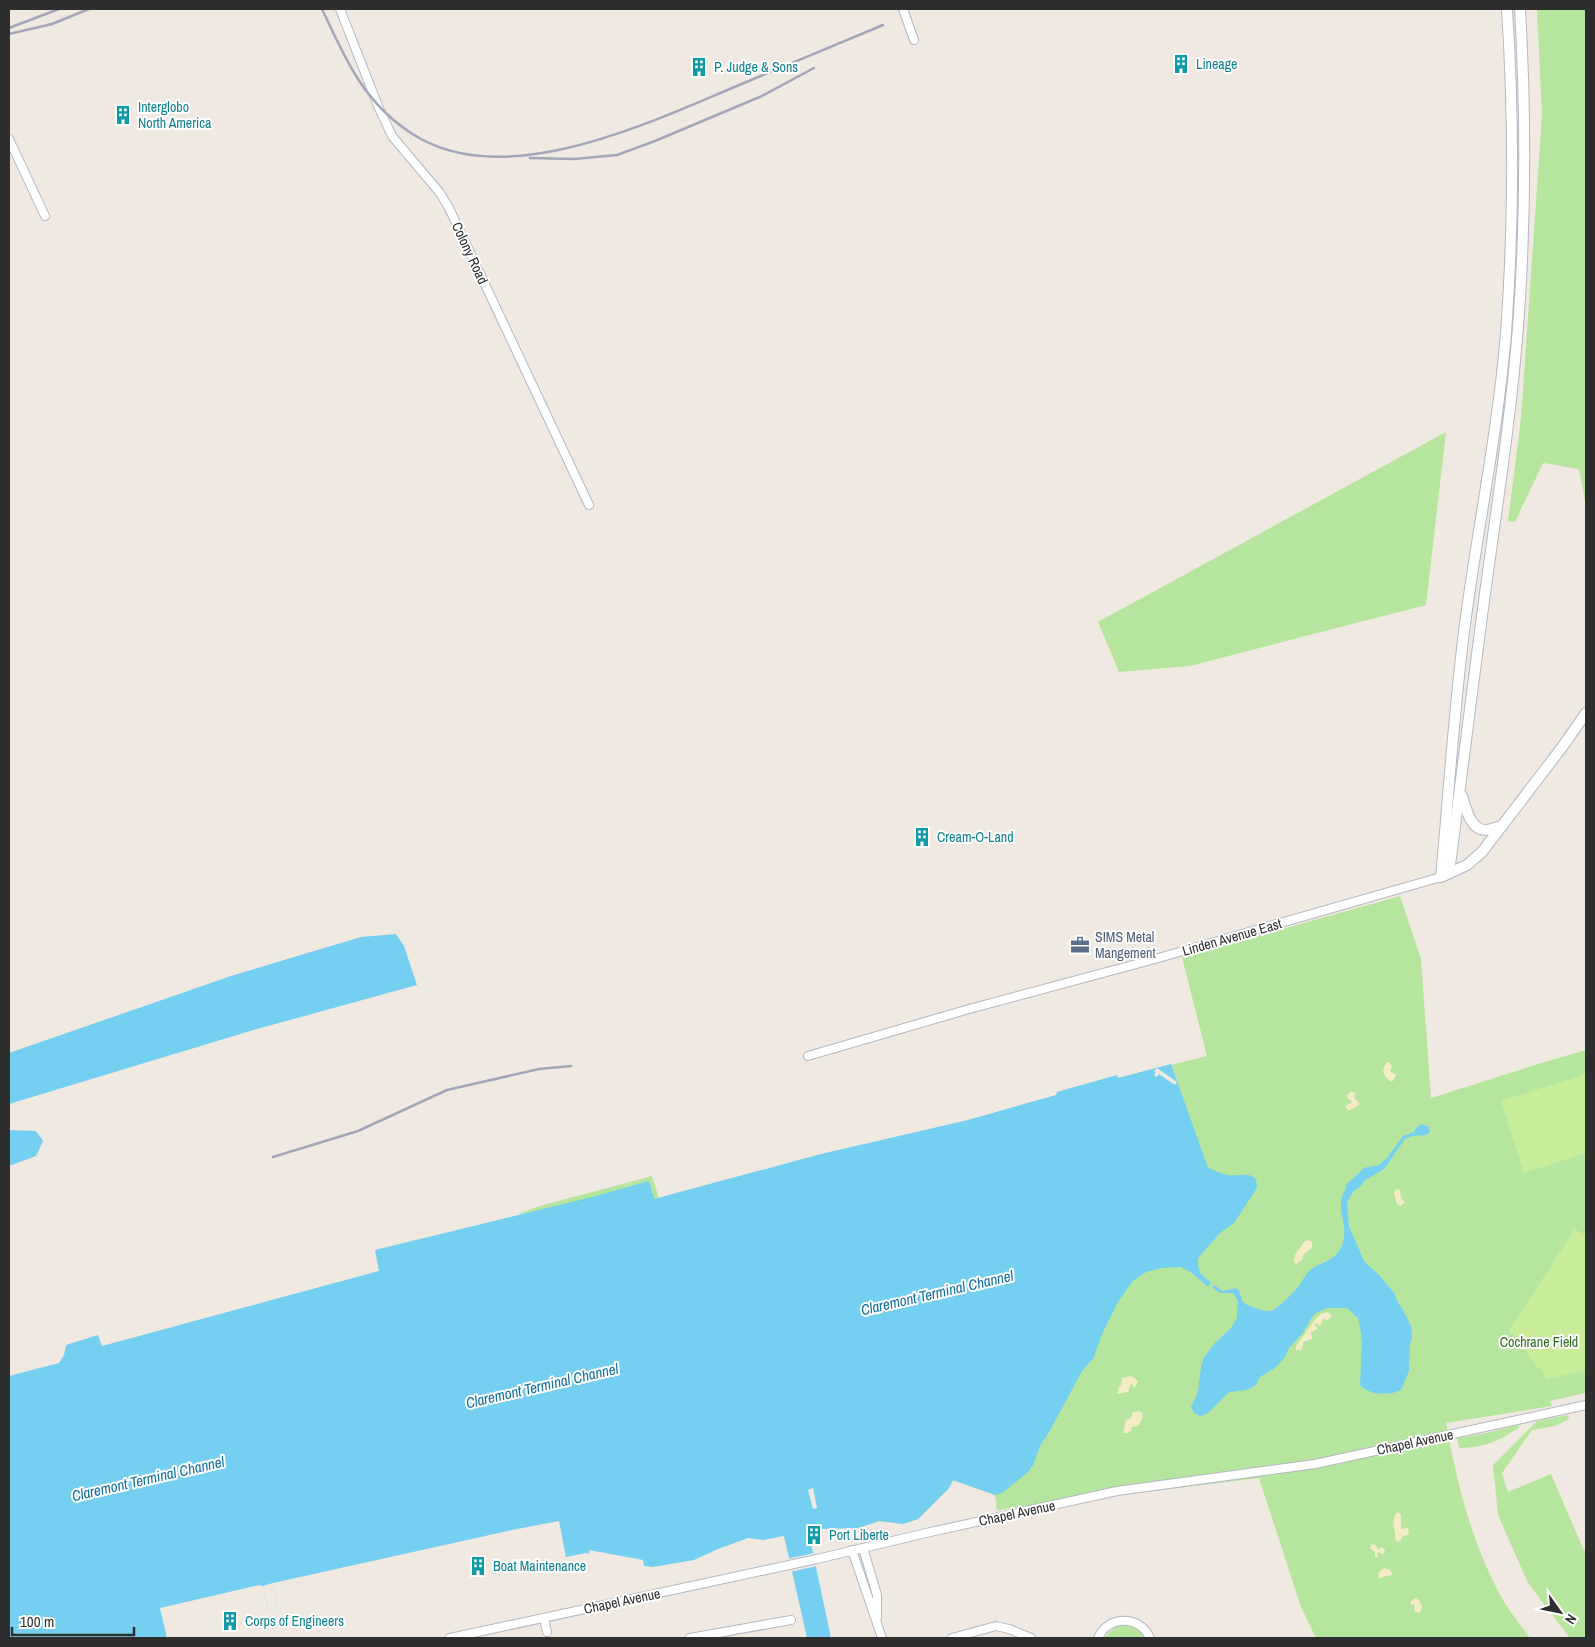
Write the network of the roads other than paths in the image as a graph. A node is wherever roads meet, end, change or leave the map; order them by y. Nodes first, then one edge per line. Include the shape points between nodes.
1 (340, 9) edge
2 (903, 9) edge
3 (1507, 9) edge
4 (1520, 9) edge
5 (914, 40) dead end
6 (9, 139) edge
7 (45, 216) dead end
8 (590, 505) dead end
9 (1586, 713) edge
10 (1461, 792) junction
11 (1502, 826) junction
12 (1445, 875) junction
13 (808, 1056) dead end
14 (1586, 1405) edge
15 (863, 1548) junction
16 (852, 1550) junction
17 (544, 1618) junction
18 (791, 1620) dead end
19 (878, 1628) junction
20 (547, 1632) dead end
21 (450, 1638) edge
22 (690, 1638) edge
23 (882, 1638) edge
24 (952, 1638) edge
25 (1032, 1638) edge
26 (1098, 1638) edge
27 (1150, 1638) edge

1 - 8 street, Colony Road via 392,136 449,208
2 - 5 street
3 - 12 street via 1512,202 1505,342 1493,447 1464,633
4 - 10 street via 1524,196 1518,329 1506,450
6 - 7 street
9 - 11 street, Linden Avenue East
10 - 11 street via 1474,825 1486,830
10 - 12 street
11 - 12 street, Linden Avenue East via 1473,860
12 - 13 street, Linden Avenue East
14 - 15 street, Chapel Avenue via 1315,1464 1116,1491
15 - 16 street, Chapel Avenue
15 - 19 street via 877,1595
16 - 17 street, Chapel Avenue
16 - 19 street
17 - 20 street
17 - 21 street, Chapel Avenue
18 - 22 street
19 - 23 street
24 - 25 street via 996,1626
26 - 27 street via 1109,1625 1125,1620 1140,1625

